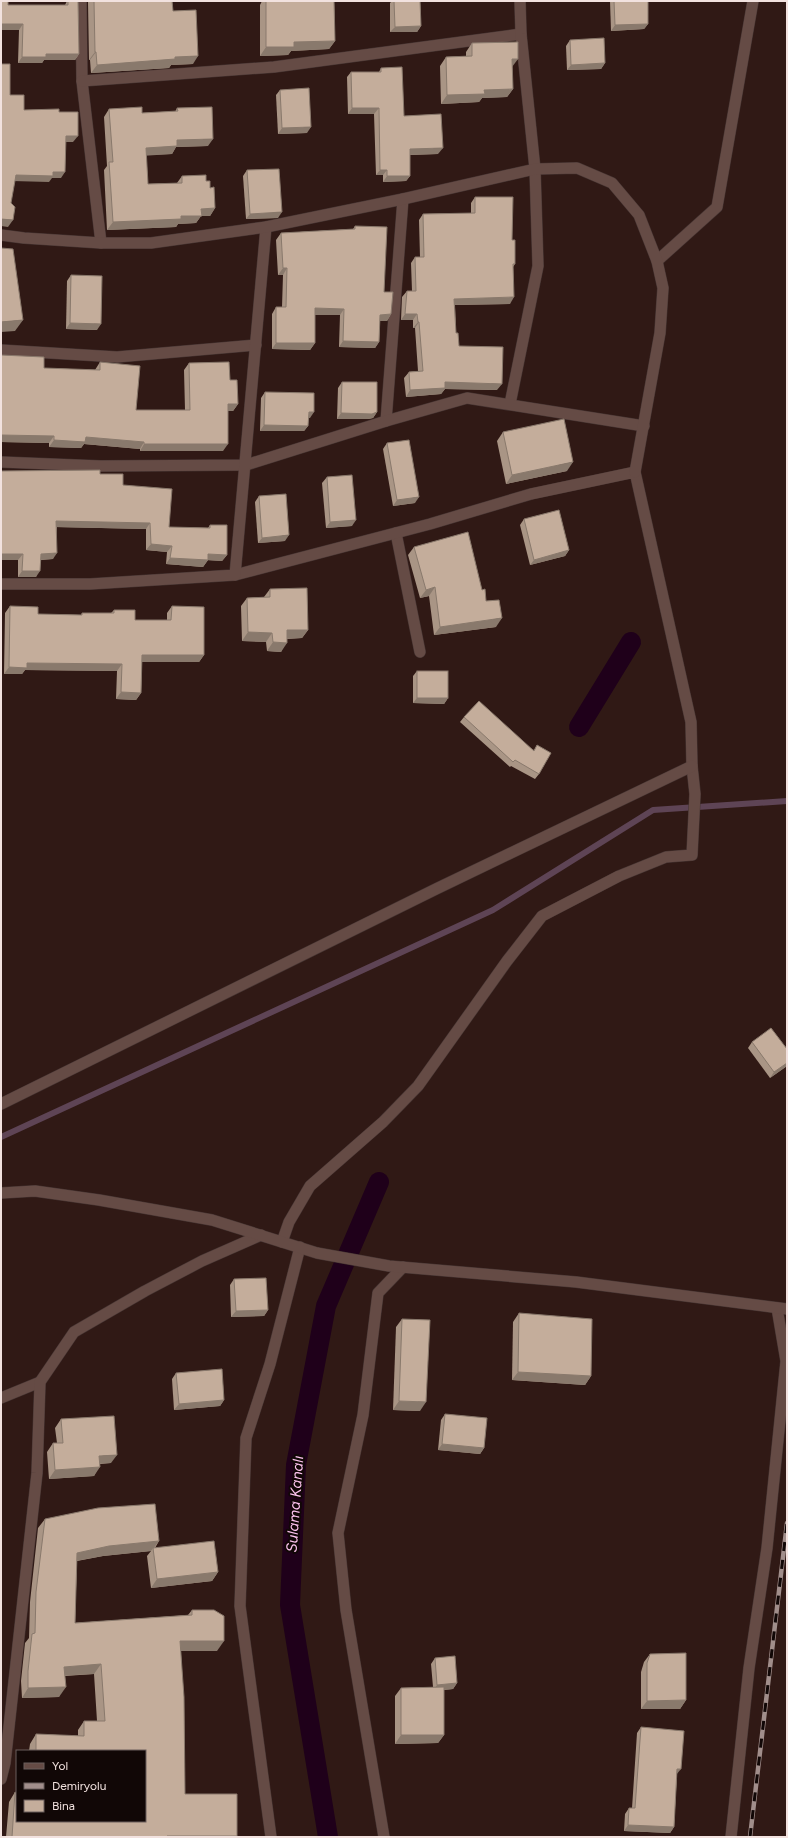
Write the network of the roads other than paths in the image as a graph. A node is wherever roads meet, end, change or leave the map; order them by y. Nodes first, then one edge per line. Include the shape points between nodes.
1 (81, 1) edge
2 (520, 1) edge
3 (753, 1) edge
4 (521, 34) junction
5 (82, 81) junction
6 (535, 169) junction
7 (402, 199) junction
8 (266, 227) junction
9 (1, 235) edge
10 (101, 243) junction
11 (657, 261) junction
12 (256, 345) junction
13 (1, 350) edge
14 (510, 404) junction
15 (386, 421) junction
16 (644, 426) junction
17 (1, 462) edge
18 (246, 464) junction
19 (635, 472) junction
20 (396, 534) junction
21 (234, 575) junction
22 (1, 584) edge
23 (420, 652) dead end
24 (692, 766) junction
25 (1, 1104) edge
26 (1, 1193) edge
27 (261, 1235) junction
28 (282, 1242) junction
29 (300, 1247) junction
30 (402, 1267) junction
31 (782, 1308) edge
32 (40, 1382) junction
33 (1, 1398) edge
34 (1, 1778) edge
35 (271, 1837) edge
36 (384, 1837) edge
37 (731, 1837) edge

1 - 5 street
2 - 4 street
3 - 11 street via 717,207
4 - 5 street via 274,68
4 - 6 street
5 - 10 street
6 - 7 street
6 - 11 street via 577,168 612,183 638,215
6 - 14 street via 538,266
7 - 8 street
7 - 15 street
8 - 10 street via 151,243
8 - 12 street
9 - 10 street
11 - 16 street via 663,288 660,334
12 - 13 street via 117,357
12 - 18 street
14 - 15 street via 467,398
14 - 16 street
15 - 18 street
16 - 19 street
17 - 18 street via 101,466
18 - 21 street
19 - 20 street via 530,494
19 - 24 street via 691,722
20 - 21 street
20 - 23 street
21 - 22 street via 90,584
24 - 25 street
24 - 28 street via 695,794 692,856 666,857 618,876 542,916 418,1086 310,1186 289,1222
26 - 27 street via 36,1191 99,1200 212,1220
27 - 28 street
27 - 32 street via 145,1290 74,1332
28 - 29 street
29 - 30 street
29 - 35 street via 270,1364 246,1438 240,1606
30 - 31 street via 576,1282
30 - 36 street via 378,1293 363,1415 338,1533 346,1610
31 - 37 street via 786,1361 767,1548 749,1668
32 - 33 street
32 - 34 street via 37,1473 21,1633

